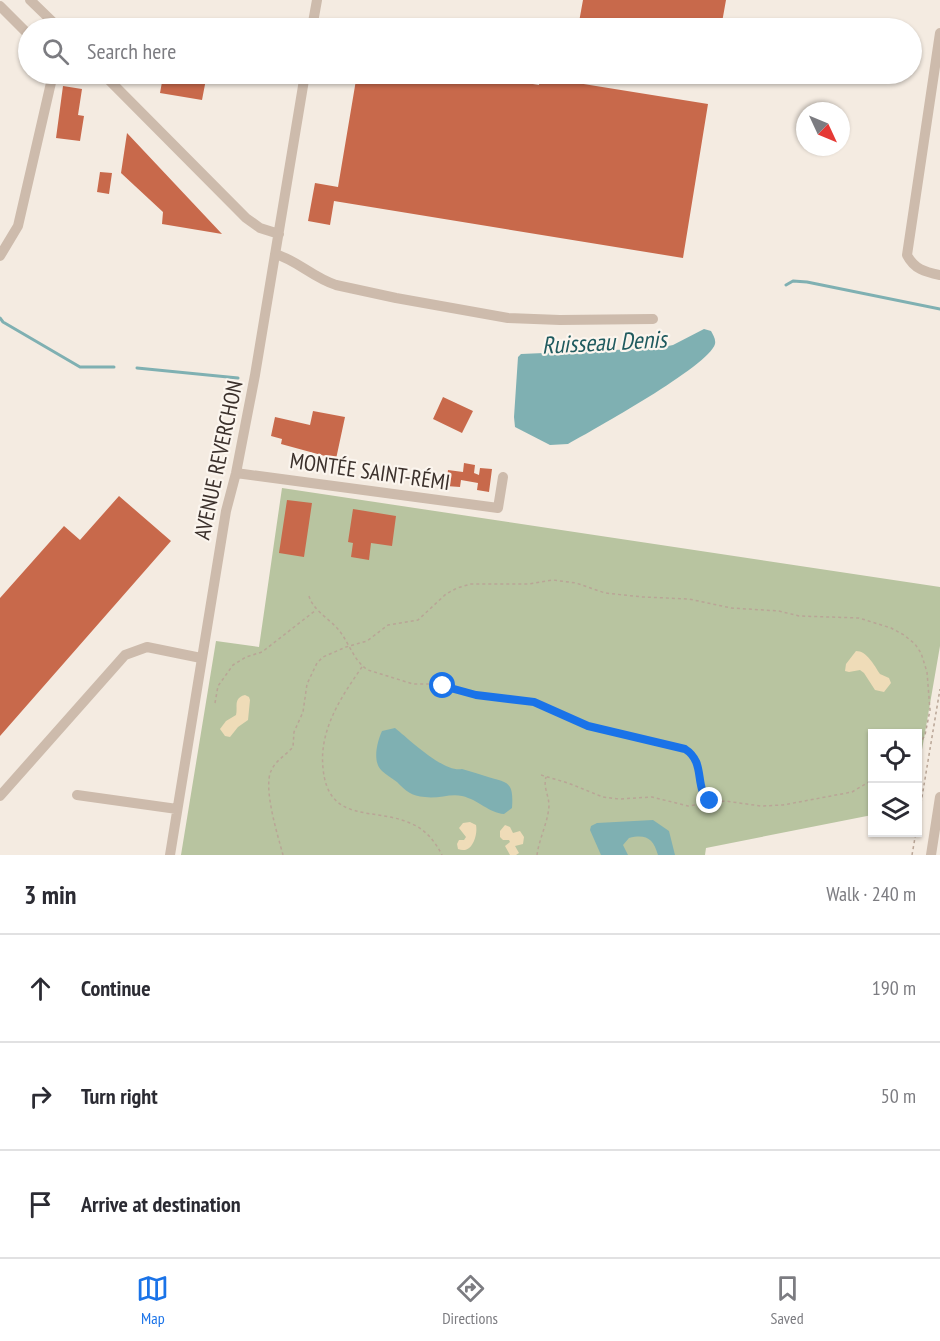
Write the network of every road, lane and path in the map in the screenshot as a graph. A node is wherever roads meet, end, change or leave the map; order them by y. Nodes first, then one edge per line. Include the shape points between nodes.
1 (30, 0) edge
2 (317, 0) edge
3 (0, 6) edge
4 (49, 18) edge
5 (314, 18) edge
6 (18, 24) edge
7 (940, 33) edge
8 (51, 84) edge
9 (112, 84) edge
10 (303, 84) edge
11 (279, 234) junction
12 (275, 254) junction
13 (0, 256) edge
14 (940, 275) edge
15 (653, 319) dead end
16 (236, 472) junction
17 (503, 477) dead end
18 (309, 596) dead end
19 (317, 609) junction
20 (348, 646) junction
21 (201, 658) junction
22 (362, 666) junction
23 (940, 688) edge
24 (215, 703) dead end
25 (922, 740) edge
26 (541, 775) dead end
27 (546, 776) junction
28 (868, 783) edge
29 (77, 795) dead end
30 (0, 796) edge
31 (922, 797) edge
32 (940, 797) edge
33 (714, 802) junction
34 (177, 809) junction
35 (915, 837) edge
36 (170, 855) edge
37 (284, 855) edge
38 (442, 855) edge
39 (537, 855) edge
40 (912, 855) edge
41 (931, 855) edge

1 - 4 street
2 - 5 street
3 - 6 street
7 - 14 street via 907,255 913,266
8 - 13 street via 18,226
9 - 11 street via 246,218
10 - 11 street, AVENUE REVERCHON
11 - 12 street, AVENUE REVERCHON
12 - 15 street via 336,285 496,317
12 - 16 street, AVENUE REVERCHON
16 - 17 street, MONTÉE SAINT-RÉMI via 498,508
16 - 21 street, AVENUE REVERCHON
18 - 19 path
19 - 20 path via 340,631
19 - 24 path via 262,652 233,665 218,686
20 - 22 path
20 - 25 path via 367,641 388,625 418,620 457,588 489,583 553,580 627,596 689,599 799,616 859,618 904,635 921,653 930,710
20 - 37 path via 317,663 307,684 293,747 270,771 269,791
21 - 30 street via 147,647 125,655
21 - 34 street, AVENUE REVERCHON
22 - 33 path via 407,682 534,702 588,726 685,749 696,760 703,795
22 - 38 path via 345,691 322,742 327,790 335,801 351,810 401,820 423,830
23 - 31 path
26 - 27 path
27 - 33 path via 610,798 652,797 688,806
27 - 39 path via 548,810
28 - 33 path via 852,792 783,805
29 - 34 street
32 - 41 street
34 - 36 street, AVENUE REVERCHON
35 - 40 path

